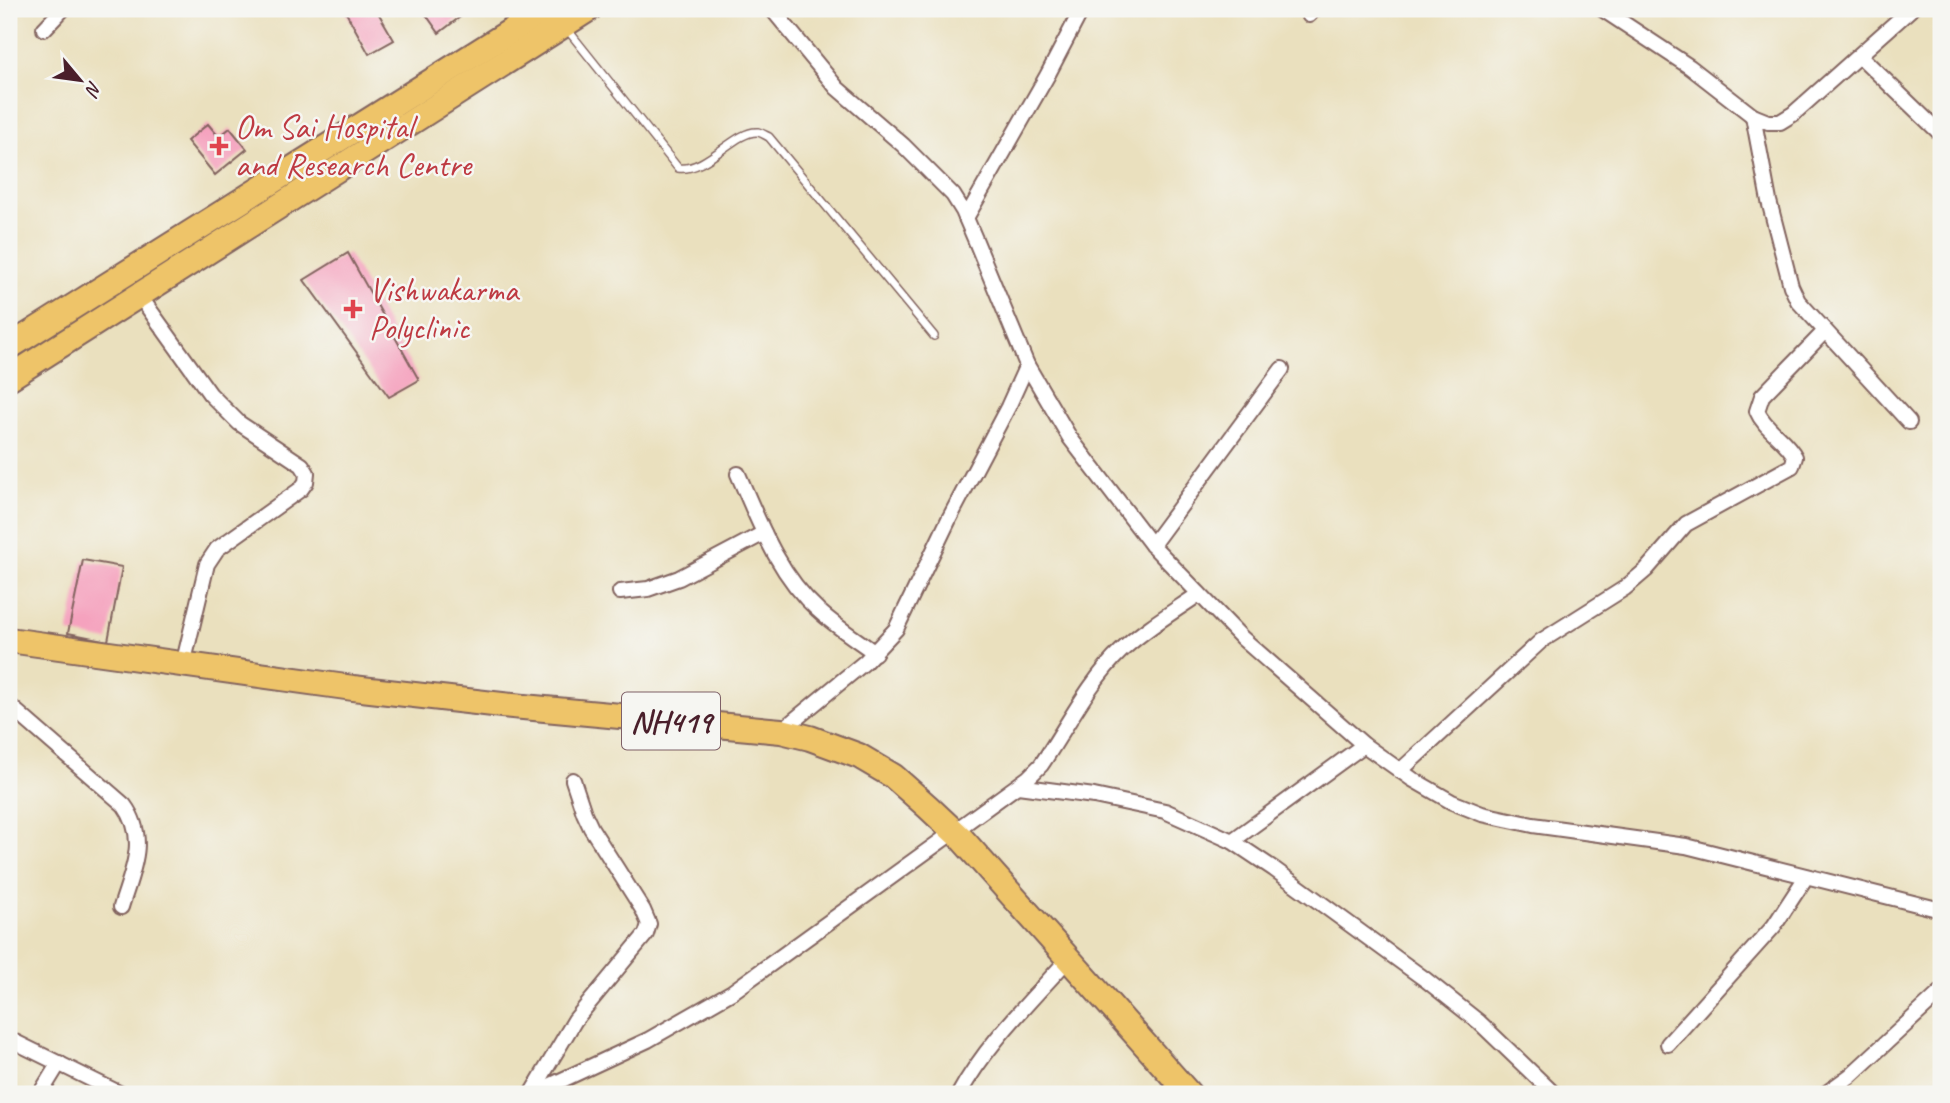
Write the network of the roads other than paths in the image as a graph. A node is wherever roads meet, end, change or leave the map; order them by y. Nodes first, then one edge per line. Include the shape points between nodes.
1 (62, 9) edge
2 (589, 9) edge
3 (772, 9) edge
4 (1082, 9) edge
5 (1602, 9) edge
6 (1911, 9) edge
7 (555, 17) edge
8 (44, 29) dead end
9 (1860, 56) junction
10 (1753, 116) junction
11 (1941, 134) edge
12 (966, 218) junction
13 (139, 295) junction
14 (1825, 331) junction
15 (934, 336) dead end
16 (9, 347) edge
17 (1027, 365) junction
18 (1282, 369) dead end
19 (9, 378) edge
20 (1909, 422) dead end
21 (738, 474) dead end
22 (764, 533) junction
23 (1152, 545) junction
24 (620, 592) dead end
25 (1199, 594) junction
26 (9, 640) edge
27 (875, 653) junction
28 (183, 665) junction
29 (9, 705) edge
30 (781, 731) junction
31 (1364, 745) junction
32 (1399, 771) junction
33 (573, 780) dead end
34 (1018, 786) junction
35 (955, 832) junction
36 (1232, 841) junction
37 (1807, 877) junction
38 (121, 907) dead end
39 (1941, 910) edge
40 (1068, 959) junction
41 (1941, 992) edge
42 (9, 1039) edge
43 (1668, 1044) dead end
44 (59, 1063) junction
45 (40, 1094) edge
46 (121, 1094) edge
47 (532, 1094) edge
48 (959, 1094) edge
49 (1189, 1094) edge
50 (1555, 1094) edge
51 (1825, 1094) edge

1 - 8 street
2 - 7 highway
3 - 12 street via 837,88 937,177
4 - 12 street
5 - 10 street
6 - 9 street
7 - 13 highway
7 - 15 lane via 678,168 696,166 747,135 758,132 769,137
7 - 16 highway
9 - 10 street via 1780,122
9 - 11 street
10 - 14 street via 1791,286
12 - 17 street
13 - 19 highway
13 - 28 street via 210,394 239,423 307,473 301,489 217,549 207,564
14 - 20 street
14 - 32 street via 1762,396 1757,411 1760,420 1790,448 1795,457 1792,466 1686,524 1635,579 1541,641
17 - 23 street via 1070,438
17 - 27 street via 904,615
18 - 23 street
21 - 22 street
22 - 24 street via 679,578 648,589
22 - 27 street via 804,597
23 - 25 street
25 - 31 street
25 - 34 street via 1120,652 1041,765
26 - 28 highway, NH419
27 - 30 street
28 - 30 highway, NH419 via 502,705
29 - 38 street via 134,818 136,852
30 - 35 highway, NH419 via 870,762 894,776
31 - 32 street
31 - 36 street
32 - 37 street via 1482,814 1685,846
33 - 47 street via 591,828 649,924 575,1020
34 - 35 street
34 - 36 street via 1165,811
35 - 40 highway, NH419
35 - 47 street via 732,992 648,1040
36 - 50 street via 1426,980 1479,1022
37 - 39 street
37 - 43 street via 1774,926
40 - 48 street via 994,1042
40 - 49 highway, NH419
41 - 51 street
42 - 44 street
44 - 45 street
44 - 46 street

